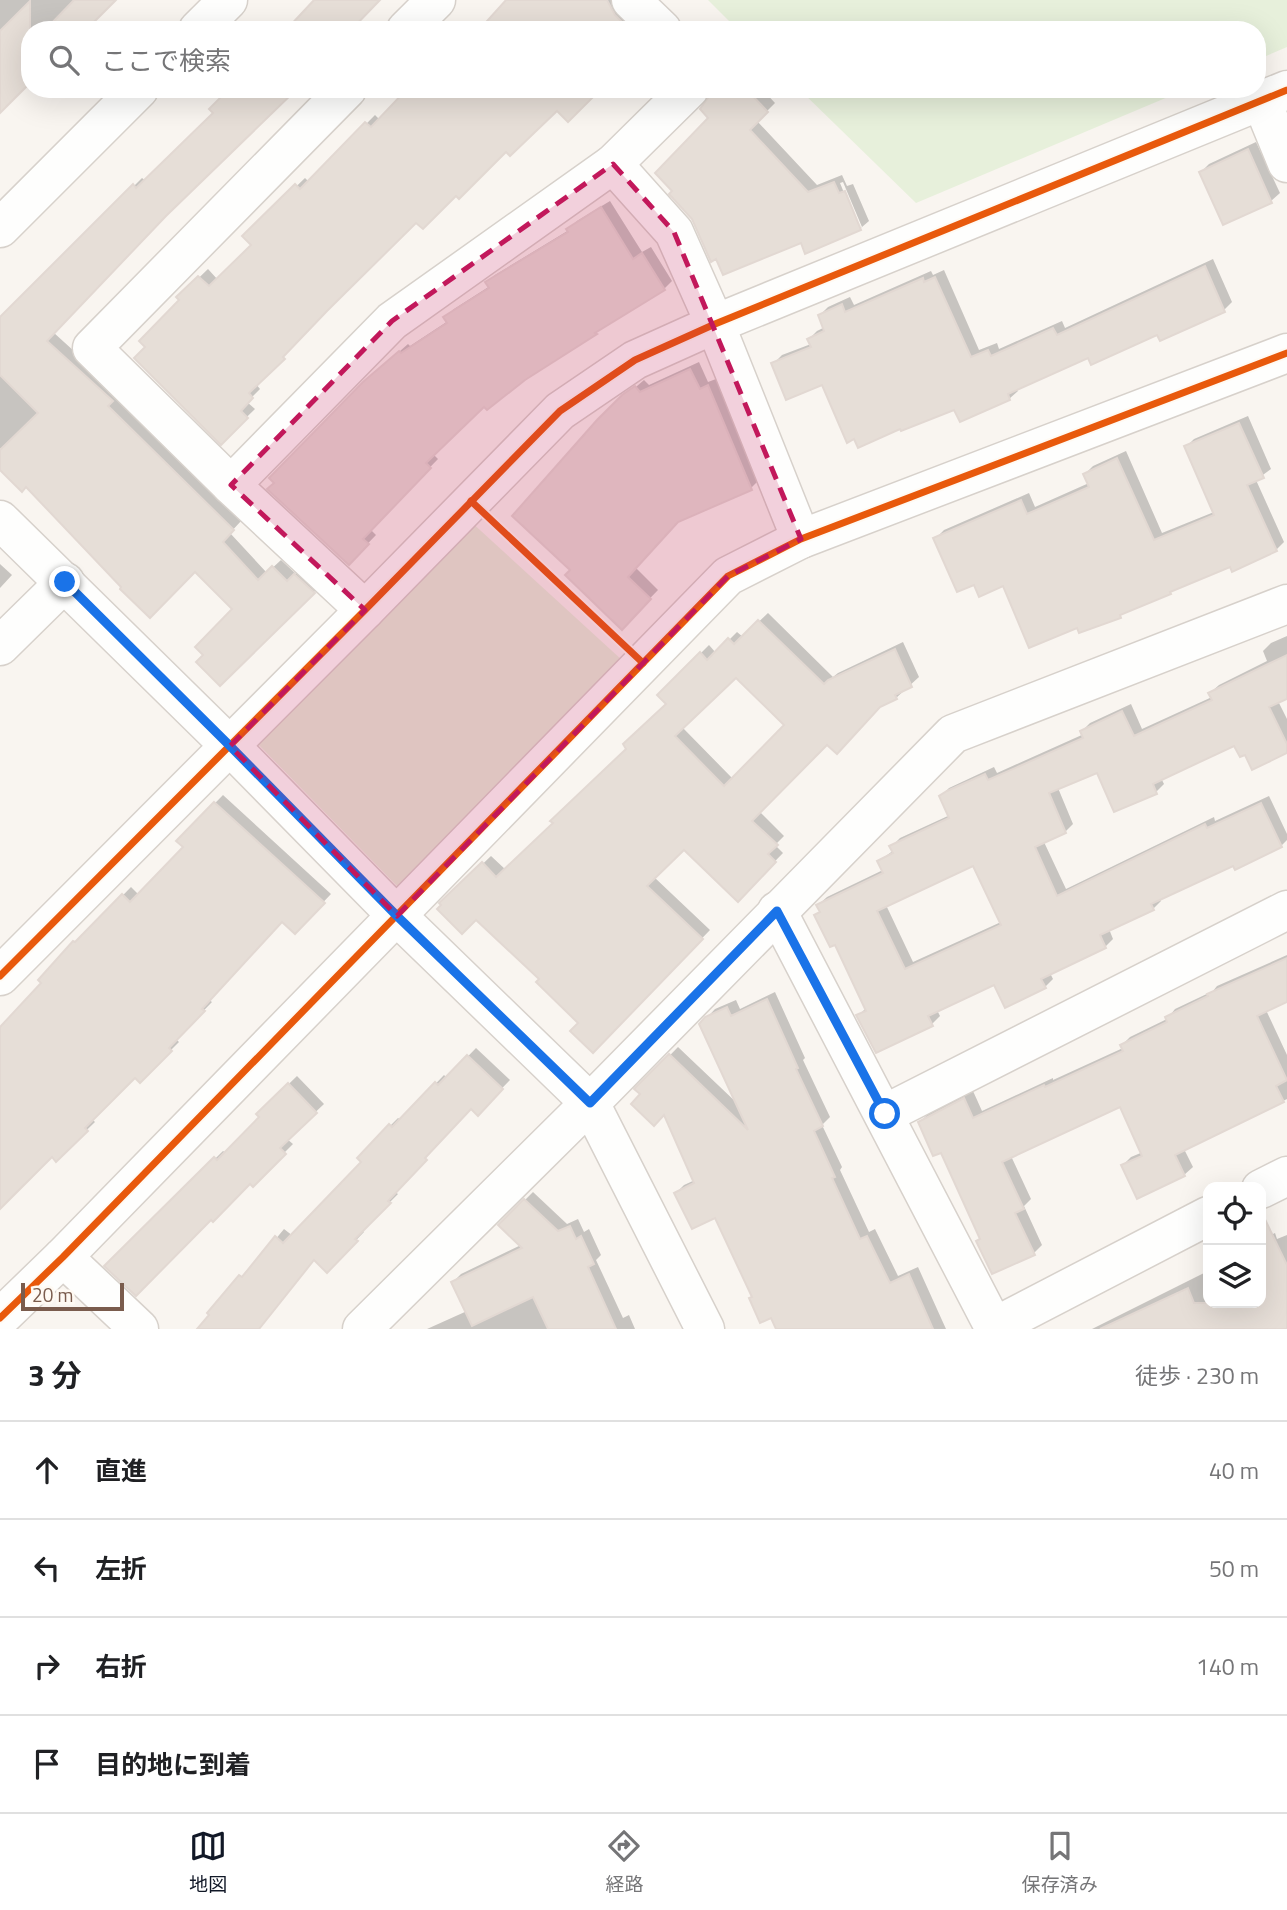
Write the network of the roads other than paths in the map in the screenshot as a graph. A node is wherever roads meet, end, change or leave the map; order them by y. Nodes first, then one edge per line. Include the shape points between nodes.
1 (228, 0) edge
2 (436, 0) edge
3 (631, 0) edge
4 (207, 21) edge
5 (415, 21) edge
6 (653, 21) edge
7 (1275, 96) edge
8 (130, 98) edge
9 (338, 98) edge
10 (680, 98) edge
11 (1287, 163) edge
12 (613, 164) junction
13 (0, 228) edge
14 (715, 324) junction
15 (1287, 353) edge
16 (231, 485) junction
17 (0, 520) edge
18 (801, 539) junction
19 (65, 582) junction
20 (1287, 604) edge
21 (365, 610) junction
22 (0, 646) edge
23 (230, 746) junction
24 (1287, 910) edge
25 (777, 911) junction
26 (397, 916) junction
27 (0, 976) edge
28 (590, 1103) junction
29 (885, 1114) junction
30 (1287, 1176) edge
31 (1266, 1186) edge
32 (1203, 1219) edge
33 (64, 1257) junction
34 (0, 1318) edge
35 (995, 1328) edge
36 (139, 1329) edge
37 (362, 1329) edge
38 (705, 1329) edge

1 - 4 street
2 - 5 street
3 - 6 street
7 - 11 street
7 - 14 street
8 - 13 street
9 - 16 street via 92,348
10 - 12 street
12 - 14 street via 674,232
12 - 16 street via 393,321
14 - 18 street
14 - 21 street via 635,360 560,411
15 - 18 street
16 - 21 street
17 - 19 street
18 - 26 street via 728,576
19 - 22 street
19 - 23 street
20 - 25 street via 953,734
21 - 23 street
23 - 26 street
23 - 27 street
24 - 29 street
25 - 28 street
25 - 29 street
26 - 28 street
26 - 33 street
28 - 37 street
28 - 38 street
29 - 35 street
30 - 31 street
32 - 35 street
33 - 34 street
33 - 36 street

